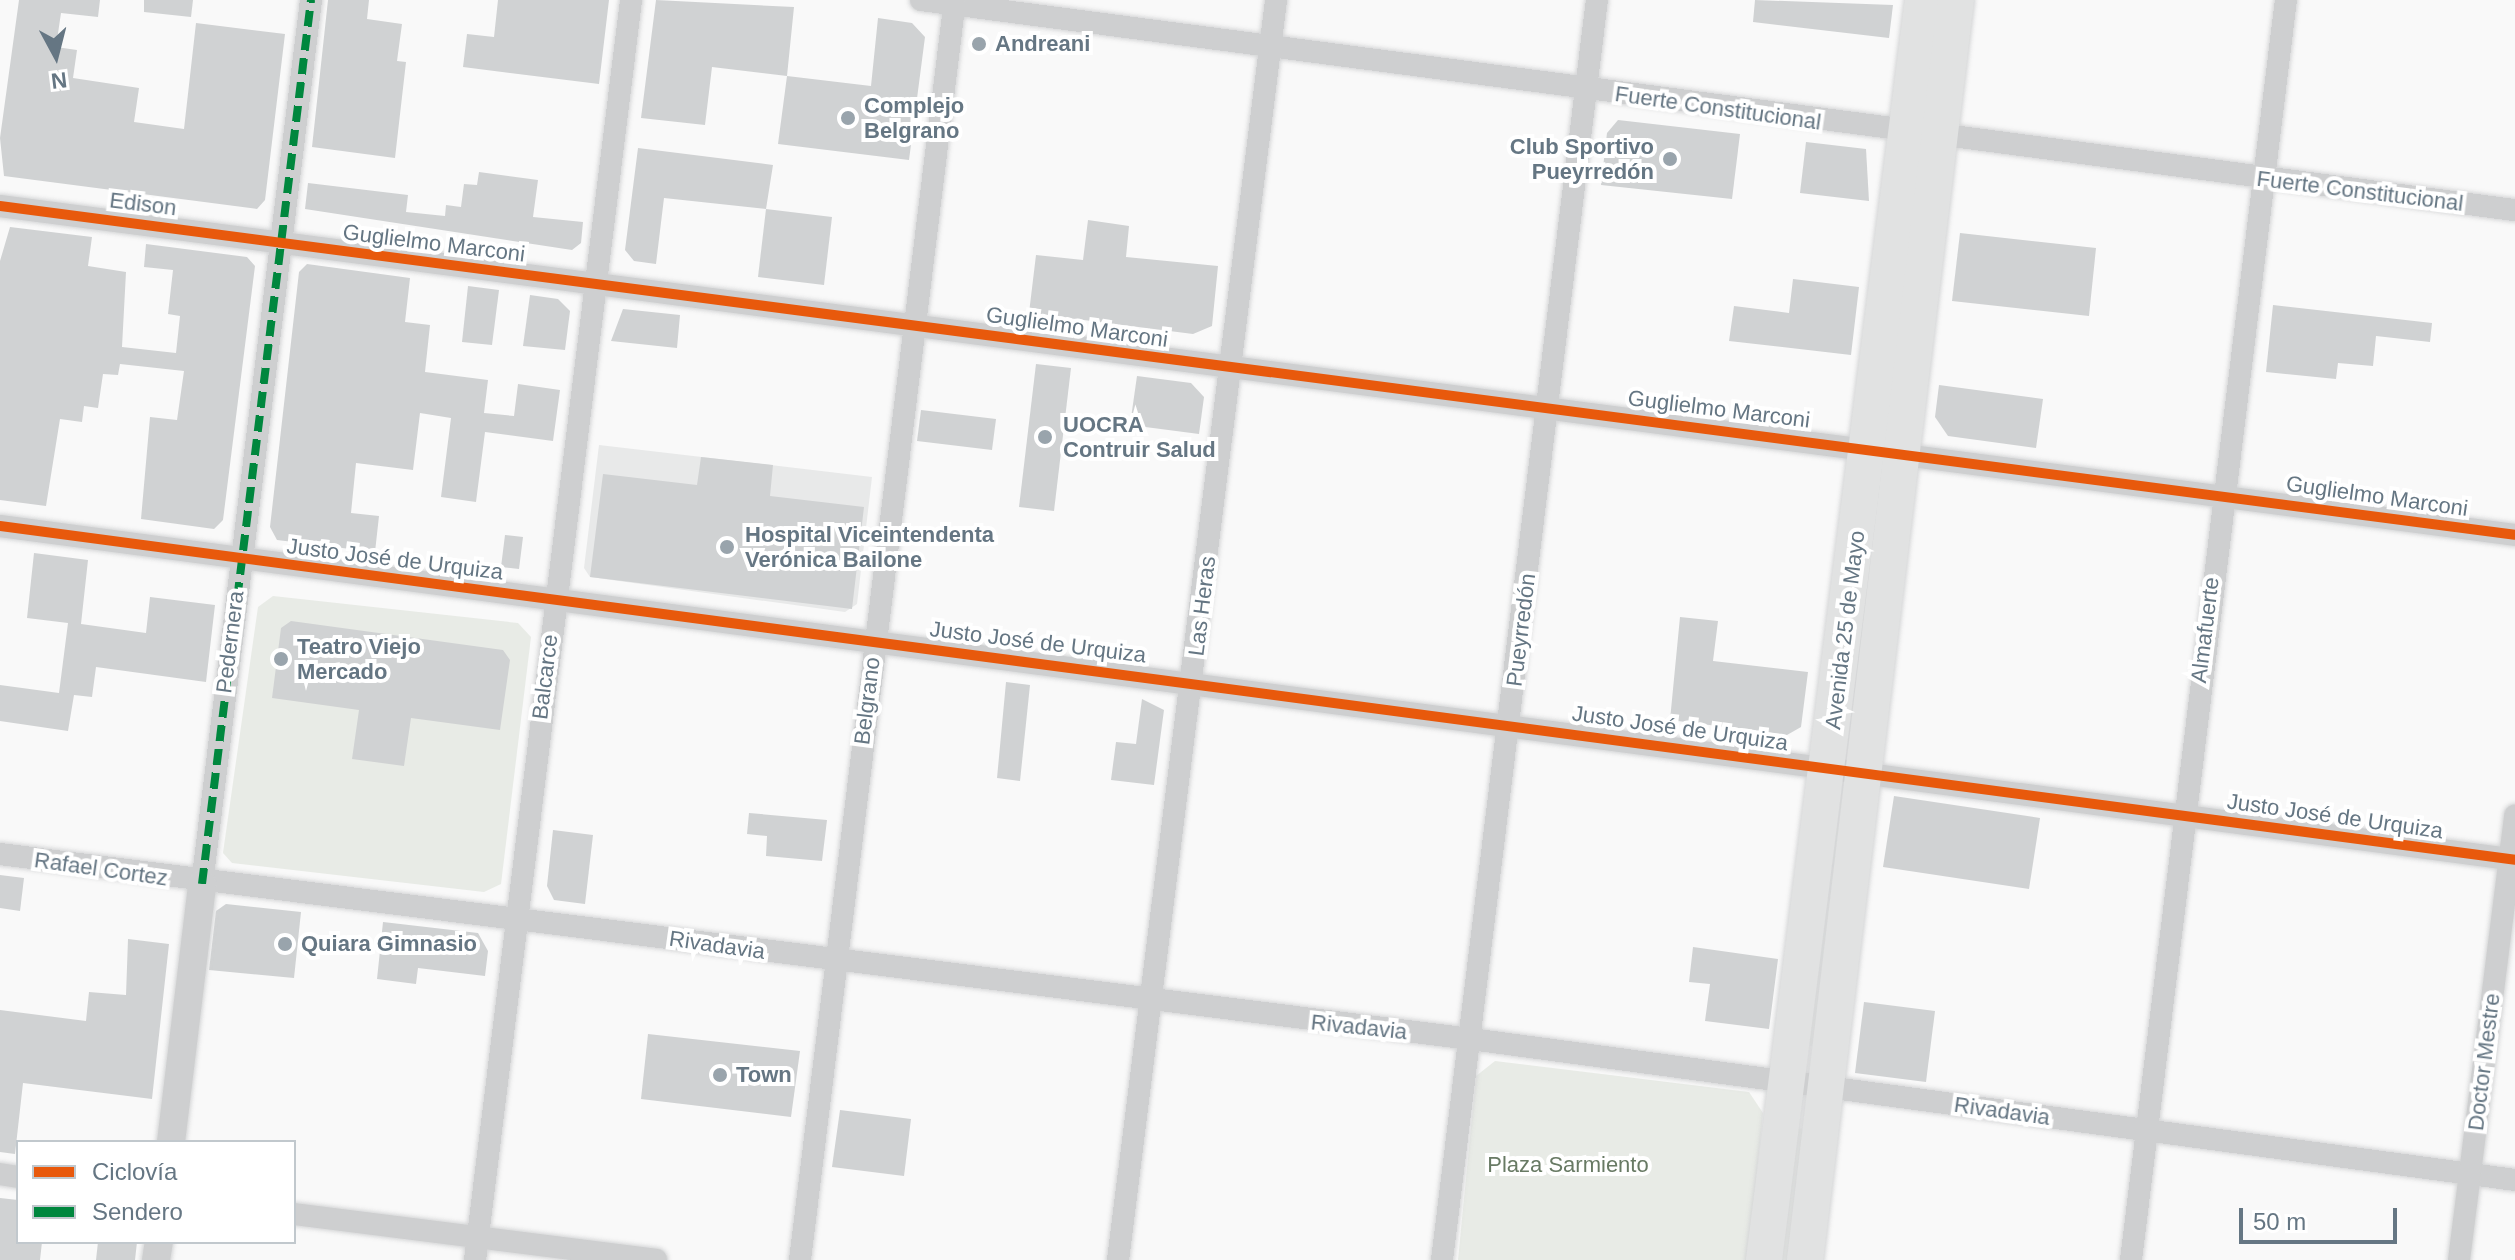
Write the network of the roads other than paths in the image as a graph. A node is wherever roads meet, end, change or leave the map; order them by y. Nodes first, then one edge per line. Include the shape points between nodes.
1 (311, 0) edge
2 (631, 0) edge
3 (921, 0) edge
4 (1276, 0) edge
5 (1597, 0) edge
6 (1923, 0) edge
7 (1956, 0) edge
8 (2286, 0) edge
9 (955, 2) edge
10 (1271, 47) junction
11 (1586, 90) junction
12 (1923, 136) junction
13 (2260, 180) junction
14 (0, 206) edge
15 (2515, 210) edge
16 (281, 242) junction
17 (595, 284) junction
18 (913, 325) junction
19 (1232, 367) junction
20 (1548, 409) junction
21 (1885, 450) junction
22 (2221, 495) junction
23 (0, 526) edge
24 (2515, 535) edge
25 (242, 560) junction
26 (554, 600) junction
27 (874, 641) junction
28 (1192, 681) junction
29 (1509, 724) junction
30 (1828, 768) junction
31 (1863, 773) junction
32 (2183, 816) junction
33 (2515, 816) edge
34 (0, 854) edge
35 (2512, 860) edge
36 (202, 884) junction
37 (516, 919) junction
38 (836, 961) junction
39 (1150, 1004) junction
40 (1471, 1039) junction
41 (1789, 1081) junction
42 (1825, 1087) junction
43 (2146, 1130) junction
44 (171, 1140) edge
45 (2470, 1174) junction
46 (2515, 1180) edge
47 (296, 1214) edge
48 (477, 1237) junction
49 (475, 1260) edge
50 (656, 1260) edge
51 (800, 1260) edge
52 (1118, 1260) edge
53 (1442, 1260) edge
54 (1764, 1260) edge
55 (1805, 1260) edge
56 (2131, 1260) edge
57 (2459, 1260) edge

1 - 16 street, Pedernera
2 - 17 street, Balcarce
3 - 9 street, Fuerte Constitucional
4 - 10 street, Las Heras
5 - 11 street, Pueyrredón
6 - 12 main road, Avenida 25 de Mayo
7 - 12 main road, Avenida 25 de Mayo
8 - 13 street, Almafuerte
9 - 10 street, Fuerte Constitucional
9 - 18 street, Belgrano
10 - 11 street, Fuerte Constitucional
10 - 19 street, Las Heras
11 - 12 street, Fuerte Constitucional
11 - 20 street, Pueyrredón
12 - 13 street, Fuerte Constitucional
12 - 21 main road, Avenida 25 de Mayo
13 - 15 street, Fuerte Constitucional
13 - 22 street, Almafuerte
14 - 16 street, Edison
16 - 17 street, Guglielmo Marconi
16 - 25 street, Pedernera
17 - 18 street, Guglielmo Marconi
17 - 26 street, Balcarce
18 - 19 street, Guglielmo Marconi
18 - 27 street, Belgrano
19 - 20 street, Guglielmo Marconi
19 - 28 street, Las Heras
20 - 21 street, Guglielmo Marconi
20 - 29 street, Pueyrredón
21 - 22 street, Guglielmo Marconi
21 - 30 main road, Avenida 25 de Mayo
21 - 31 main road, Avenida 25 de Mayo
22 - 24 street, Guglielmo Marconi
22 - 32 street, Almafuerte
23 - 25 street, Justo José de Urquiza
25 - 26 street, Justo José de Urquiza
25 - 36 street, Pedernera
26 - 27 street, Justo José de Urquiza
26 - 37 street, Balcarce
27 - 28 street, Justo José de Urquiza
27 - 38 street, Belgrano
28 - 29 street, Justo José de Urquiza
28 - 39 street, Las Heras
29 - 30 street, Justo José de Urquiza
29 - 40 street, Pueyrredón
30 - 31 street, Justo José de Urquiza
30 - 41 main road, Avenida 25 de Mayo
31 - 32 street, Justo José de Urquiza
31 - 42 main road, Avenida 25 de Mayo
32 - 35 street, Justo José de Urquiza
32 - 43 street, Almafuerte
33 - 35 street, Doctor Mestre
34 - 36 street, Rafael Cortez
35 - 45 street, Doctor Mestre
36 - 37 street, Rivadavia
36 - 44 street, Pedernera
37 - 38 street, Rivadavia
37 - 48 street, Balcarce
38 - 39 street, Rivadavia
38 - 51 street, Belgrano
39 - 40 street, Rivadavia
39 - 52 street, Las Heras
40 - 41 street, Rivadavia
40 - 53 street, Pueyrredón
41 - 42 street, Rivadavia
41 - 54 main road, Avenida 25 de Mayo
42 - 43 street, Rivadavia
42 - 55 main road, Avenida 25 de Mayo
43 - 45 street, Rivadavia
43 - 56 street, Almafuerte
45 - 46 street, Rivadavia
45 - 57 street, Doctor Mestre
47 - 48 street
48 - 49 street, Balcarce
48 - 50 street

